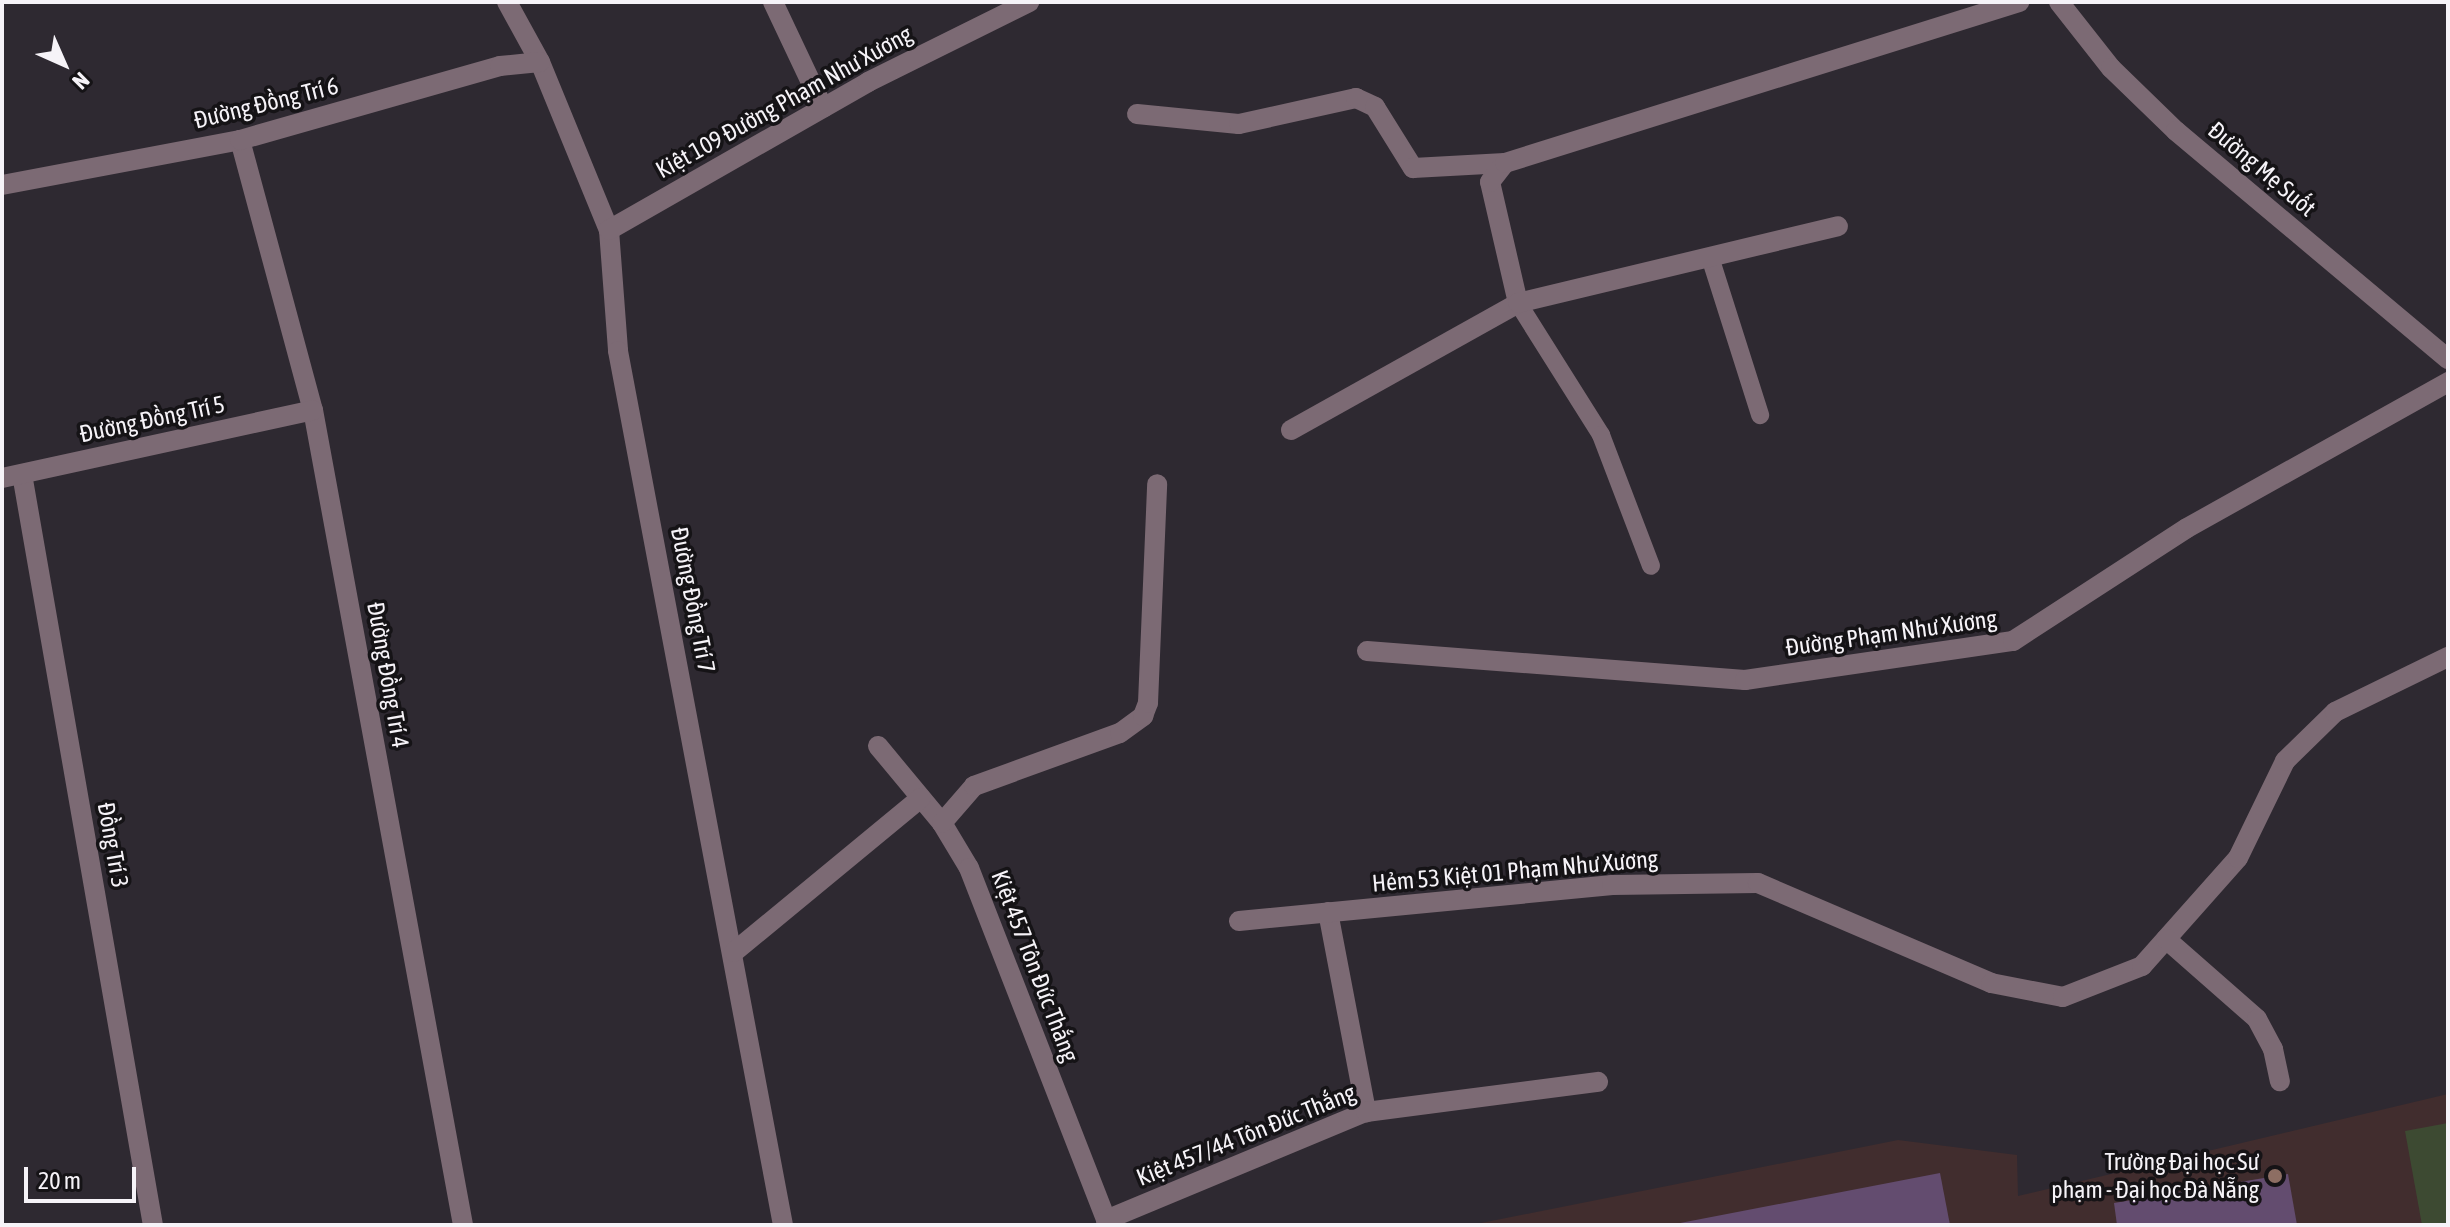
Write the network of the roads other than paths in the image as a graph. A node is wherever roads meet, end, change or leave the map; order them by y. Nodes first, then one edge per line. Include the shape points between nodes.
1 (507, 2) edge
2 (773, 2) edge
3 (1029, 2) edge
4 (2019, 2) edge
5 (2059, 2) edge
6 (540, 62) junction
7 (823, 108) junction
8 (1137, 114) dead end
9 (240, 140) junction
10 (1505, 163) junction
11 (2, 185) edge
12 (1838, 226) dead end
13 (609, 230) junction
14 (1710, 257) junction
15 (1518, 303) junction
16 (2448, 359) edge
17 (2448, 382) edge
18 (313, 410) junction
19 (1760, 415) dead end
20 (1291, 430) dead end
21 (12, 476) edge
22 (1157, 484) dead end
23 (1651, 566) dead end
24 (1367, 651) dead end
25 (2448, 657) edge
26 (878, 746) dead end
27 (921, 798) junction
28 (942, 823) junction
29 (1328, 912) junction
30 (1239, 921) dead end
31 (2166, 939) junction
32 (734, 952) junction
33 (2280, 1081) dead end
34 (1598, 1082) dead end
35 (1366, 1112) junction
36 (1107, 1222) edge
37 (153, 1225) edge
38 (463, 1225) edge
39 (783, 1225) edge

1 - 6 street, Đường Đồng Trí 7
2 - 7 street
3 - 7 street, Kiệt 109 Đường Phạm Như Xương
4 - 10 street
5 - 16 street, Đường Mẹ Suốt via 2111,68 2176,131
6 - 9 street, Đường Đồng Trí 6 via 500,66
6 - 13 street, Đường Đồng Trí 7
7 - 13 street, Kiệt 109 Đường Phạm Như Xương
8 - 10 street via 1239,124 1356,98 1375,107 1413,168
9 - 11 street, Đường Đồng Trí 6
9 - 18 street, Đường Đồng Trí 4
10 - 15 street via 1490,182
12 - 14 street
13 - 32 street, Đường Đồng Trí 7 via 618,351
14 - 15 street
14 - 19 lane
15 - 20 street
15 - 23 lane via 1601,435
17 - 24 street, Đường Phạm Như Xương via 2187,528 2013,641 1745,680
18 - 21 street, Đường Đồng Trí 5
18 - 38 street, Đường Đồng Trí 4
21 - 37 street, Đồng Trí 3
22 - 28 street via 1148,703 1135,726 974,786
25 - 31 street, Hẻm 53 Kiệt 01 Phạm Như Xương via 2335,712 2285,761 2238,858
26 - 27 street, Kiệt 457 Tôn Đức Thắng
27 - 28 street, Kiệt 457 Tôn Đức Thắng
27 - 32 street
28 - 36 street, Kiệt 457 Tôn Đức Thắng via 969,868
29 - 30 street, Hẻm 53 Kiệt 01 Phạm Như Xương
29 - 31 street, Hẻm 53 Kiệt 01 Phạm Như Xương via 1612,885 1758,883 1991,983 2063,997 2142,966
29 - 35 street
31 - 33 street via 2257,1019 2273,1049
32 - 39 street, Đường Đồng Trí 7
34 - 35 street, Kiệt 457/44 Tôn Đức Thắng
35 - 36 street, Kiệt 457/44 Tôn Đức Thắng

